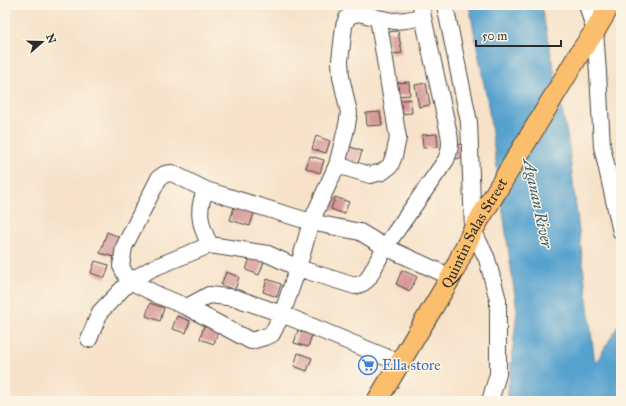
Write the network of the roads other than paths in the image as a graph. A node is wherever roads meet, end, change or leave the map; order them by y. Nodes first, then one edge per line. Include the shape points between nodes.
1 (445, 5) edge
2 (587, 5) edge
3 (610, 5) edge
4 (422, 11) edge
5 (378, 18) junction
6 (595, 31) junction
7 (337, 165) junction
8 (206, 190) junction
9 (311, 222) junction
10 (473, 230) junction
11 (621, 232) edge
12 (210, 245) junction
13 (385, 246) junction
14 (298, 268) junction
15 (451, 277) junction
16 (130, 281) junction
17 (187, 307) junction
18 (282, 314) junction
19 (89, 339) dead end
20 (400, 363) junction
21 (377, 401) edge
22 (490, 401) edge

1 - 10 street via 469,122
2 - 6 street
3 - 6 main road, Quintin Salas Street
4 - 5 street via 406,20
4 - 13 street via 450,134 450,151
5 - 7 street via 359,13 347,18 344,26 340,61 349,114
5 - 7 street via 398,138 394,156 390,166 382,172 370,175
6 - 10 main road, Quintin Salas Street
6 - 11 street via 602,146
7 - 9 street
8 - 9 street
8 - 12 street via 202,197 200,216 203,232
8 - 16 street via 172,173 159,178 124,247 121,266
9 - 13 street via 360,232
9 - 14 street
10 - 15 main road, Quintin Salas Street
10 - 22 street via 487,259 498,300 498,374
12 - 14 street via 268,254
12 - 16 street via 153,268
13 - 14 street via 368,278 364,283 355,286
13 - 15 street
14 - 18 street
15 - 20 main road, Quintin Salas Street
16 - 17 street
16 - 19 street via 100,312
17 - 18 street via 209,296 224,296
17 - 18 street via 251,341 272,334
18 - 20 street
20 - 21 main road, Quintin Salas Street

